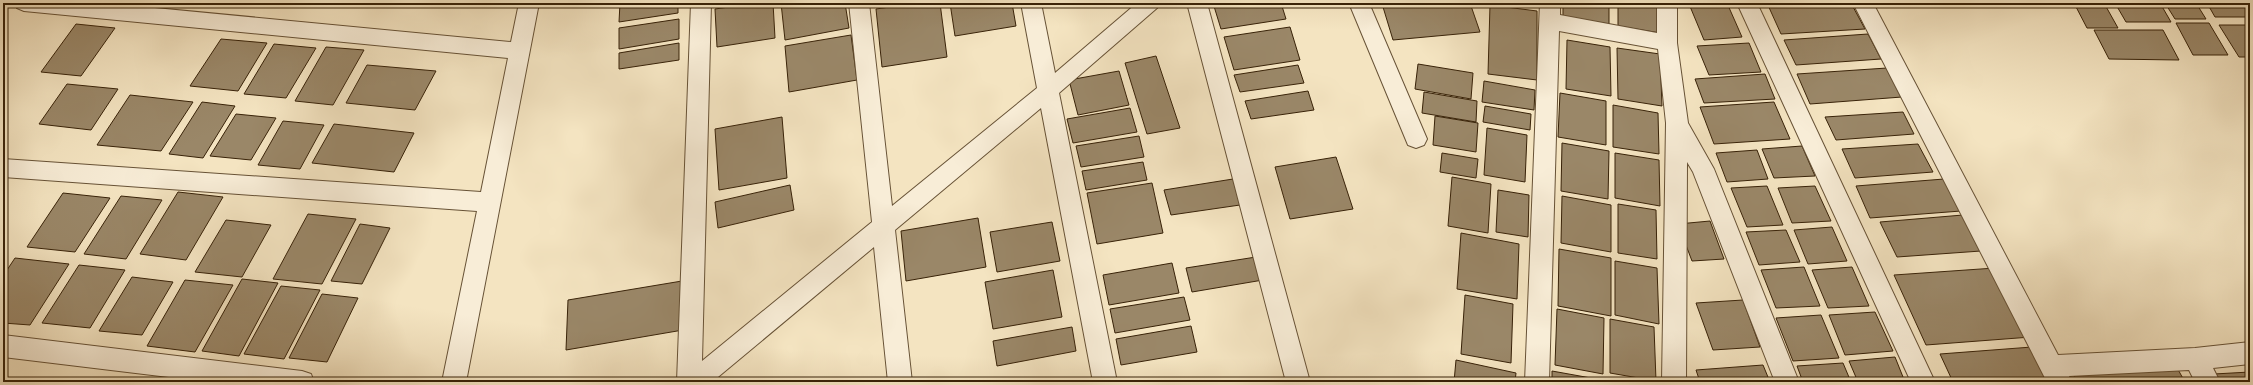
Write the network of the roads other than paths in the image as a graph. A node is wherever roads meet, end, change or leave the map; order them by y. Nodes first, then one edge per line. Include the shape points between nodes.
1 (24, 3) edge
2 (529, 3) edge
3 (701, 3) edge
4 (859, 3) edge
5 (1031, 3) edge
6 (1150, 3) edge
7 (1197, 3) edge
8 (1359, 3) edge
9 (1667, 3) edge
10 (1747, 3) edge
11 (1863, 3) edge
12 (176, 11) edge
13 (1550, 12) edge
14 (1667, 43) junction
15 (518, 51) junction
16 (1050, 89) junction
17 (1677, 123) junction
18 (1416, 139) dead end
19 (3, 168) edge
20 (488, 202) junction
21 (883, 227) junction
22 (3, 346) edge
23 (2250, 353) edge
24 (2195, 359) junction
25 (2055, 374) edge
26 (302, 382) edge
27 (454, 382) edge
28 (689, 382) edge
29 (694, 382) edge
30 (900, 382) edge
31 (1105, 382) edge
32 (1298, 382) edge
33 (1537, 382) edge
34 (1674, 382) edge
35 (1787, 382) edge
36 (1923, 382) edge
37 (2208, 382) edge

1 - 12 street
2 - 15 street
3 - 28 street
4 - 21 street
5 - 16 street
6 - 16 street
7 - 32 street
8 - 18 street
9 - 14 street
10 - 36 street
11 - 25 street
12 - 15 street
13 - 14 street
13 - 33 street
14 - 17 street
15 - 20 street
16 - 21 street
16 - 31 street
17 - 34 street
17 - 35 street via 1703,169
19 - 20 street
20 - 27 street
21 - 29 street
21 - 30 street
22 - 26 street
23 - 24 street
24 - 25 street
24 - 37 street

